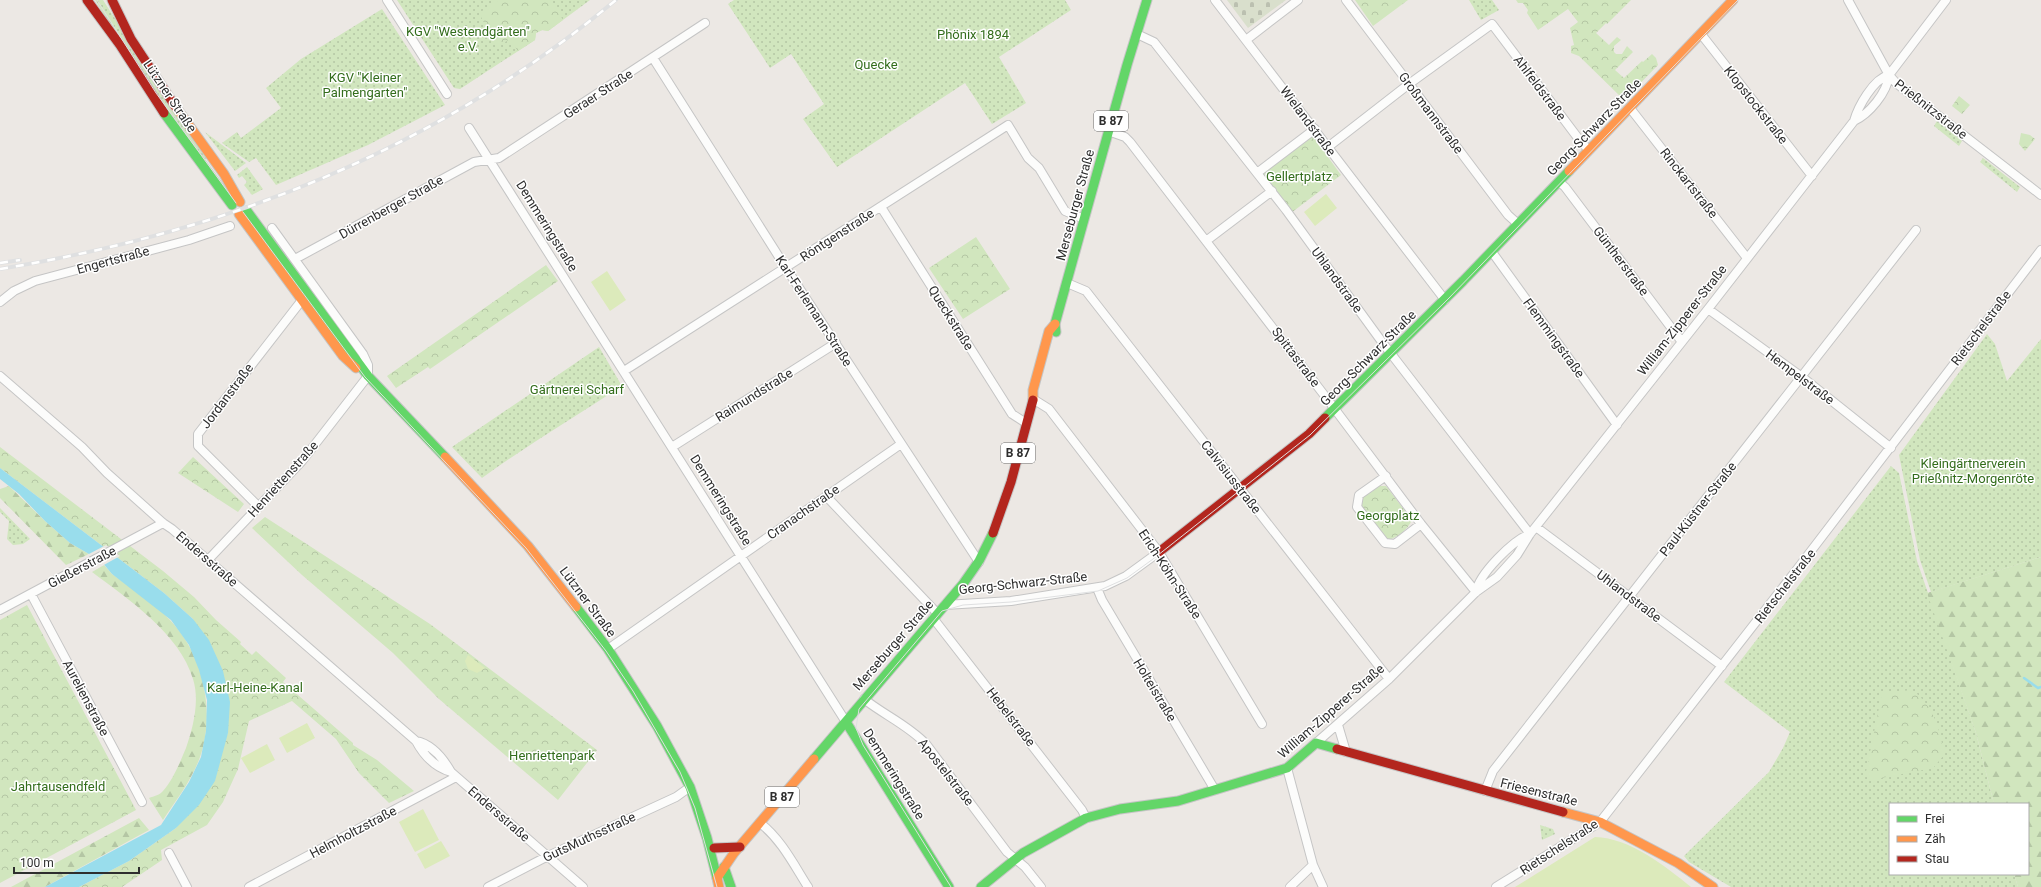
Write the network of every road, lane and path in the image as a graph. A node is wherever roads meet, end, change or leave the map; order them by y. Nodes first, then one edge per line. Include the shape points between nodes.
1 (88, 0) edge
2 (112, 0) edge
3 (387, 0) edge
4 (1147, 0) edge
5 (1215, 0) edge
6 (1298, 0) edge
7 (1346, 0) edge
8 (1733, 0) edge
9 (1848, 0) edge
10 (1946, 0) edge
11 (705, 23) dead end
12 (1137, 34) junction
13 (1701, 34) junction
14 (1246, 40) junction
15 (654, 58) junction
16 (1888, 75) junction
17 (1409, 84) junction
18 (448, 94) dead end
19 (1630, 108) junction
20 (469, 128) dead end
21 (1315, 129) junction
22 (1108, 131) junction
23 (1328, 147) junction
24 (1589, 150) junction
25 (489, 159) junction
26 (1257, 173) junction
27 (1812, 176) junction
28 (1559, 182) junction
29 (1272, 191) junction
30 (2041, 195) edge
31 (881, 207) junction
32 (1084, 219) junction
33 (1518, 224) junction
34 (230, 226) dead end
35 (272, 228) dead end
36 (1916, 230) dead end
37 (1206, 241) junction
38 (2041, 250) edge
39 (1492, 252) junction
40 (1747, 258) junction
41 (295, 259) junction
42 (786, 268) junction
43 (1067, 283) junction
44 (302, 300) junction
45 (1445, 300) junction
46 (0, 302) edge
47 (1708, 309) junction
48 (1682, 342) junction
49 (836, 343) junction
50 (1391, 352) junction
51 (624, 371) junction
52 (0, 376) edge
53 (368, 376) junction
54 (1802, 377) junction
55 (1033, 399) junction
56 (1335, 408) junction
57 (1026, 423) junction
58 (1617, 424) junction
59 (901, 444) junction
60 (672, 447) junction
61 (1890, 448) junction
62 (1386, 476) junction
63 (1240, 488) junction
64 (826, 496) junction
65 (259, 507) junction
66 (163, 523) junction
67 (1421, 524) junction
68 (1536, 527) junction
69 (1530, 534) junction
70 (1159, 552) junction
71 (741, 556) junction
72 (208, 560) junction
73 (979, 562) junction
74 (1097, 588) junction
75 (1476, 592) junction
76 (31, 594) junction
77 (1630, 597) junction
78 (945, 605) junction
79 (0, 610) edge
80 (935, 616) junction
81 (608, 649) junction
82 (1722, 666) junction
83 (1389, 679) junction
84 (864, 698) junction
85 (846, 722) junction
86 (1262, 724) dead end
87 (1338, 725) junction
88 (1316, 743) junction
89 (1346, 752) junction
90 (1287, 768) junction
91 (454, 774) junction
92 (690, 787) junction
93 (1215, 790) junction
94 (1485, 791) junction
95 (142, 802) dead end
96 (1086, 818) junction
97 (760, 822) junction
98 (1600, 822) junction
99 (708, 838) junction
100 (740, 847) junction
101 (714, 848) junction
102 (169, 853) dead end
103 (548, 856) junction
104 (1015, 859) junction
105 (1313, 865) junction
106 (724, 867) junction
107 (716, 878) junction
108 (187, 887) edge
109 (249, 887) edge
110 (488, 887) edge
111 (583, 887) edge
112 (719, 887) edge
113 (731, 887) edge
114 (808, 887) edge
115 (948, 887) edge
116 (981, 887) edge
117 (1041, 887) edge
118 (1290, 887) edge
119 (1323, 887) edge
120 (1496, 887) edge
121 (1713, 887) edge

1 - 2 main road, Lützner Straße via 167,117 236,203 224,174 162,88 131,39
3 - 18 street
4 - 12 main road, Merseburger Straße / B 87
5 - 14 street, Wielandstraße
6 - 14 street
7 - 17 street, Großmannstraße
8 - 13 main road, Georg-Schwarz-Straße
9 - 16 street, Prießnitzstraße
10 - 16 street, William-Zipperer-Straße
11 - 15 street, Geraer Straße
12 - 22 main road, Merseburger Straße / B 87
12 - 26 street, Uhlandstraße via 1154,42
13 - 19 main road, Georg-Schwarz-Straße
13 - 27 street, Klopstockstraße
14 - 21 street, Wielandstraße
15 - 25 street, Geraer Straße via 499,158
15 - 42 street, Karl-Ferlemann-Straße
16 - 27 street, William-Zipperer-Straße via 1886,86 1876,100 1854,122
16 - 30 street, Prießnitzstraße
17 - 23 street
17 - 24 street, Ahlfeldstraße via 1492,24
17 - 33 street, Großmannstraße via 1508,215
19 - 24 main road, Georg-Schwarz-Straße
19 - 40 street, Rinckartstraße
20 - 25 street, Demmeringstraße
21 - 23 street, Wielandstraße
21 - 26 street
22 - 32 main road, Merseburger Straße / B 87
22 - 37 street, Spittastraße via 1125,137 1130,142
23 - 45 street, Wielandstraße
24 - 28 main road, Georg-Schwarz-Straße
25 - 41 street, Dürrenberger Straße via 474,162
25 - 51 street, Demmeringstraße
26 - 29 street, Uhlandstraße
27 - 40 street, William-Zipperer-Straße
28 - 33 main road, Georg-Schwarz-Straße
28 - 48 street, Güntherstraße
29 - 37 street
29 - 50 street, Uhlandstraße
31 - 32 street, Röntgenstraße via 1008,125 1028,158 1039,168 1065,211
31 - 42 street, Röntgenstraße
31 - 57 street, Queckstraße via 1012,414
32 - 43 main road, Merseburger Straße / B 87
33 - 39 main road, Georg-Schwarz-Straße
34 - 46 street, Engertstraße via 189,240 35,281 14,291
35 - 41 street
36 - 54 street, Paul-Küstner-Straße
37 - 56 street, Spittastraße
38 - 61 street, Rietschelstraße
39 - 45 main road, Georg-Schwarz-Straße
39 - 58 street, Flemmingstraße
40 - 47 street, William-Zipperer-Straße
41 - 53 street via 363,354 368,365
42 - 49 street, Karl-Ferlemann-Straße
42 - 51 street, Röntgenstraße
43 - 55 main road, Merseburger Straße / B 87 via 1055,324 1056,331 1046,374 1037,396
43 - 63 street, Calvisiusstraße via 1086,291
44 - 53 main road, Lützner Straße via 343,356
44 - 53 main road, Lützner Straße via 243,213
44 - 65 street, Jordanstraße via 198,434 198,446
45 - 50 main road, Georg-Schwarz-Straße
47 - 48 street, William-Zipperer-Straße
47 - 54 street, Hempelstraße
48 - 58 street, William-Zipperer-Straße
49 - 59 street, Karl-Ferlemann-Straße
49 - 60 street, Raimundstraße
50 - 56 main road, Georg-Schwarz-Straße
50 - 69 street, Uhlandstraße
51 - 60 street, Demmeringstraße
52 - 66 street, Endersstraße via 82,447 106,473
53 - 65 street, Henriettenstraße via 302,461
53 - 81 main road, Lützner Straße via 528,546
54 - 61 street, Hempelstraße
54 - 77 street, Paul-Küstner-Straße
55 - 57 main road, Merseburger Straße / B 87
55 - 70 street, Erich-Köhn-Straße via 1049,409
56 - 62 street, Spittastraße
56 - 63 main road, Georg-Schwarz-Straße via 1309,434
57 - 73 main road, Merseburger Straße / B 87 via 1002,506
58 - 68 street, William-Zipperer-Straße
59 - 64 street, Cranachstraße
59 - 73 street, Karl-Ferlemann-Straße
60 - 71 street, Demmeringstraße
61 - 82 street, Rietschelstraße
62 - 67 street, Spittastraße
62 - 67 street via 1359,495 1357,507 1385,543 1395,544
63 - 70 main road, Georg-Schwarz-Straße
63 - 83 street, Calvisiusstraße
64 - 71 street, Cranachstraße
64 - 80 street, Hebelstraße
65 - 72 street, Henriettenstraße
66 - 72 street, Endersstraße
66 - 76 street, Gießerstraße
67 - 75 street, Spittastraße
68 - 69 street, William-Zipperer-Straße
68 - 77 street, Uhlandstraße
69 - 75 street, William-Zipperer-Straße via 1511,563
70 - 74 street, Georg-Schwarz-Straße via 1126,576
70 - 86 street, Erich-Köhn-Straße
71 - 81 street, Cranachstraße
71 - 85 street, Demmeringstraße
72 - 91 street, Endersstraße via 416,741 423,754 440,769
73 - 78 main road, Merseburger Straße / B 87
74 - 78 street, Georg-Schwarz-Straße via 1011,601
74 - 93 street, Holteistraße
75 - 83 street, William-Zipperer-Straße
76 - 79 street, Gießerstraße
76 - 95 street, Aurelienstraße
77 - 82 street, Uhlandstraße
77 - 94 street, Paul-Küstner-Straße via 1493,771
78 - 80 main road, Merseburger Straße / B 87
80 - 84 main road, Merseburger Straße / B 87
80 - 96 street, Hebelstraße
81 - 92 main road, Lützner Straße via 657,726
82 - 98 street, Rietschelstraße
83 - 87 street, William-Zipperer-Straße
84 - 85 main road, Merseburger Straße / B 87
84 - 104 street, Apostelstraße via 876,709 914,731
85 - 97 main road, Merseburger Straße / B 87
85 - 115 main road, Demmeringstraße
87 - 88 street, William-Zipperer-Straße
87 - 89 street
88 - 89 main road, Friesenstraße
88 - 90 main road, William-Zipperer-Straße
89 - 94 main road, Friesenstraße
90 - 93 main road, William-Zipperer-Straße
90 - 105 street
91 - 103 street, Endersstraße
91 - 109 street, Helmholtzstraße
92 - 99 main road, Lützner Straße
92 - 103 street, GutsMuthsstraße via 676,797
93 - 96 main road, William-Zipperer-Straße
94 - 98 main road, Friesenstraße
96 - 104 main road, William-Zipperer-Straße
97 - 100 main road, Merseburger Straße / B 87
97 - 114 street via 779,842
98 - 120 street, Rietschelstraße
98 - 121 main road, Friesenstraße via 1678,863
99 - 101 main road
99 - 107 main road, Lützner Straße
100 - 101 main road
100 - 106 main road, Merseburger Straße / B 87
101 - 106 main road
102 - 108 street
103 - 110 street, GutsMuthsstraße
103 - 111 street, Endersstraße
104 - 116 main road, William-Zipperer-Straße
104 - 117 street, Apostelstraße
105 - 118 street
105 - 119 street
106 - 107 main road, Merseburger Straße / B 87
106 - 113 main road
107 - 112 main road, Lützner Straße

